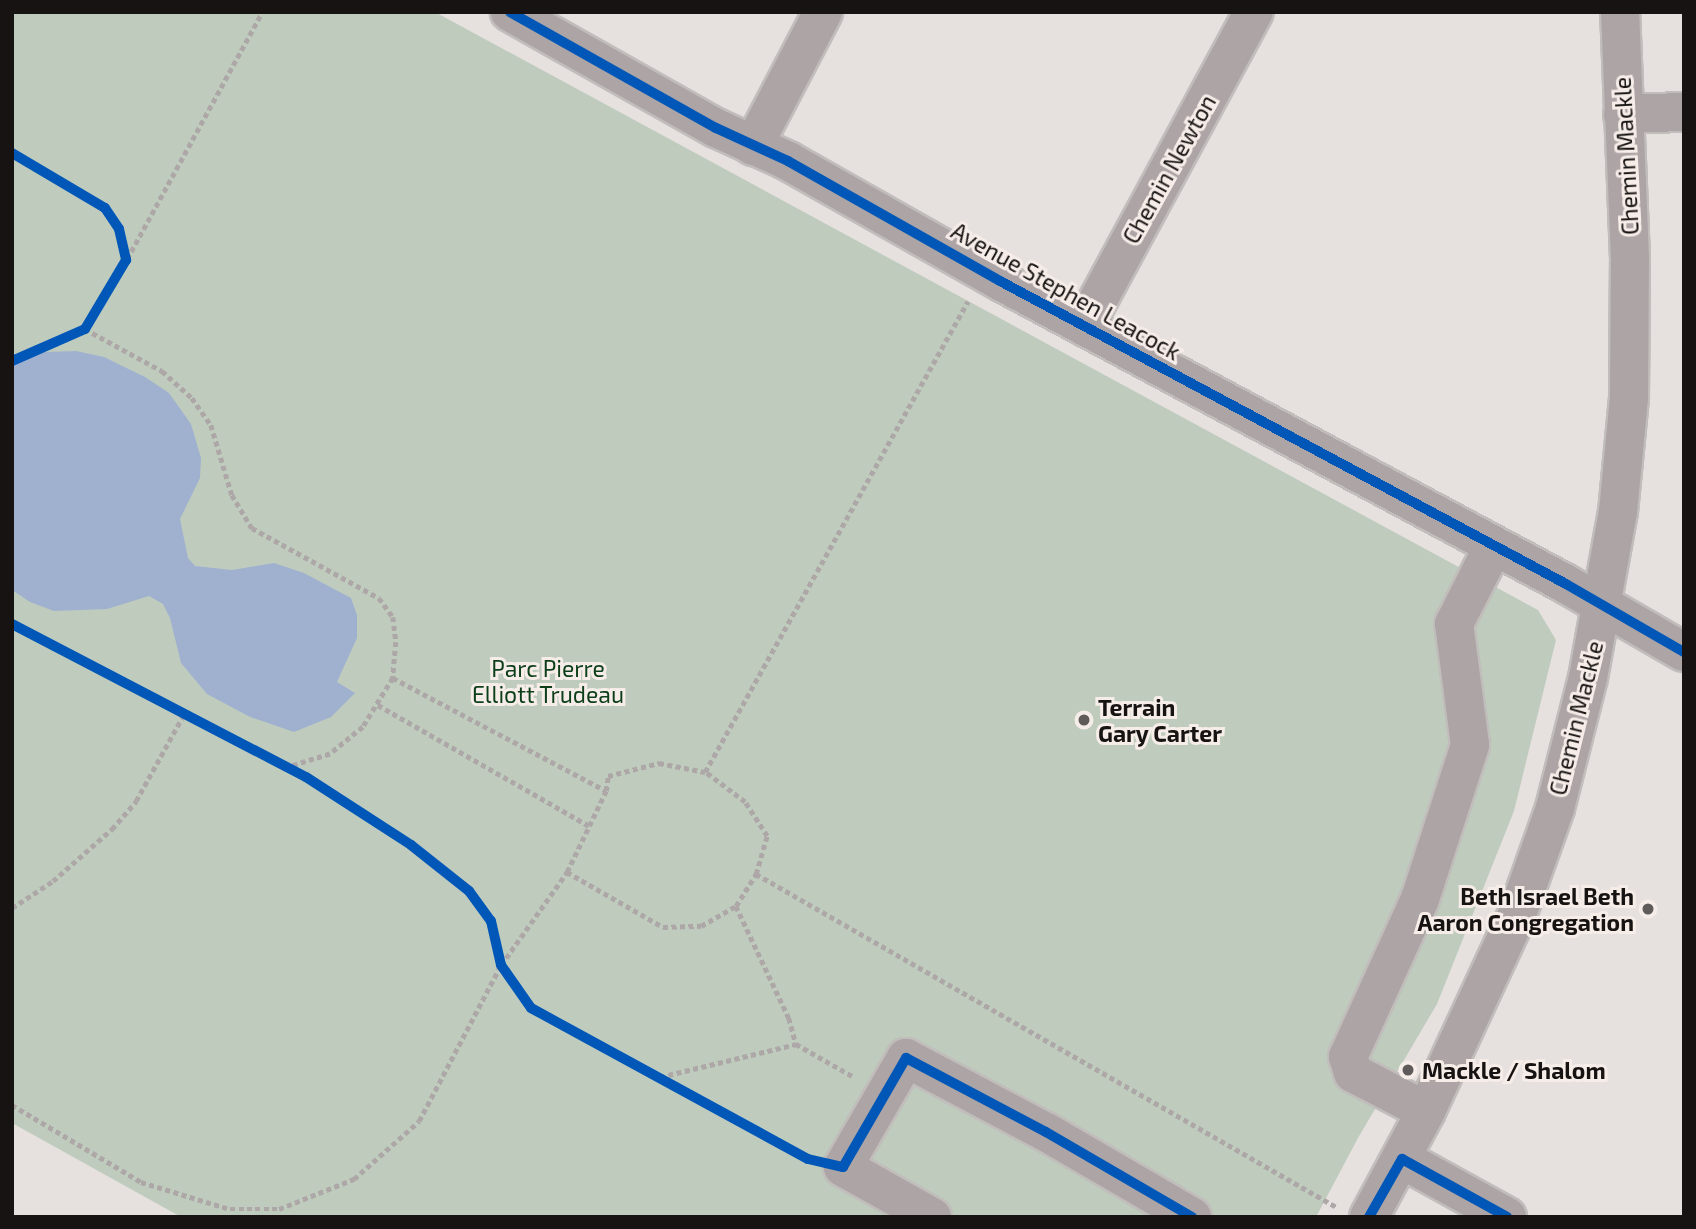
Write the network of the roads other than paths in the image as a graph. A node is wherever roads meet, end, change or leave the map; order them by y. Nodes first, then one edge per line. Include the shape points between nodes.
1 (510, 12) edge
2 (823, 12) edge
3 (1254, 12) edge
4 (1619, 12) edge
5 (1684, 112) edge
6 (1623, 114) junction
7 (753, 146) junction
8 (1084, 326) junction
9 (1493, 547) junction
10 (1602, 607) junction
11 (1684, 652) edge
12 (1426, 1111) junction
13 (1402, 1159) junction
14 (1354, 1213) edge
15 (932, 1217) edge
16 (1192, 1217) edge
17 (1507, 1217) edge

1 - 7 street, Avenue Stephen Leacock
2 - 7 street
3 - 8 street, Chemin Newton
4 - 6 street, Chemin Mackle
5 - 6 street
6 - 10 street, Chemin Mackle via 1630,259 1629,397 1618,512
7 - 8 street, Avenue Stephen Leacock via 788,161
8 - 9 street, Avenue Stephen Leacock
9 - 10 street, Avenue Stephen Leacock
9 - 12 street via 1454,624 1470,745 1420,899 1348,1056 1353,1073
10 - 11 street, Avenue Stephen Leacock
10 - 12 street, Chemin Mackle via 1566,769 1535,870
12 - 13 street, Chemin Mackle
13 - 14 street, Chemin Mackle
13 - 17 street
15 - 16 street via 843,1167 906,1058

